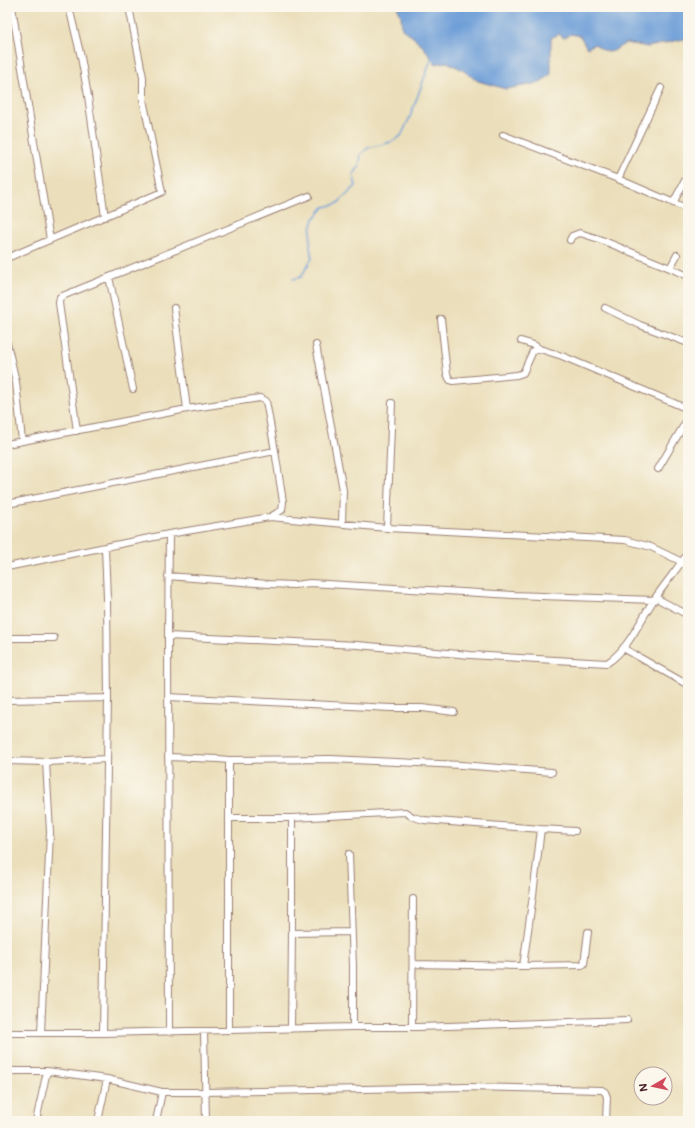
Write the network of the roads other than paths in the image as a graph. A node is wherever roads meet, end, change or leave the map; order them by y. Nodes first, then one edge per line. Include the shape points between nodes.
1 (12, 7) edge
2 (69, 7) edge
3 (129, 7) edge
4 (661, 88) dead end
5 (503, 135) dead end
6 (688, 175) edge
7 (618, 179) junction
8 (309, 196) dead end
9 (673, 203) junction
10 (688, 209) edge
11 (105, 217) junction
12 (50, 240) junction
13 (570, 240) dead end
14 (677, 255) dead end
15 (7, 258) edge
16 (670, 268) junction
17 (688, 276) edge
18 (109, 277) junction
19 (174, 308) dead end
20 (605, 308) dead end
21 (441, 318) dead end
22 (521, 340) dead end
23 (7, 343) edge
24 (688, 343) edge
25 (316, 345) dead end
26 (540, 349) junction
27 (133, 389) dead end
28 (392, 403) dead end
29 (187, 409) junction
30 (688, 409) edge
31 (688, 418) edge
32 (77, 431) junction
33 (22, 441) junction
34 (7, 444) edge
35 (275, 452) junction
36 (658, 469) dead end
37 (7, 504) edge
38 (270, 517) junction
39 (342, 524) junction
40 (387, 528) junction
41 (169, 534) junction
42 (105, 548) junction
43 (688, 553) edge
44 (682, 562) junction
45 (7, 567) edge
46 (168, 576) junction
47 (655, 599) junction
48 (688, 614) edge
49 (168, 636) junction
50 (7, 638) edge
51 (54, 638) dead end
52 (623, 648) junction
53 (688, 685) edge
54 (168, 697) junction
55 (108, 698) junction
56 (7, 700) edge
57 (454, 712) dead end
58 (168, 757) junction
59 (107, 759) junction
60 (229, 760) junction
61 (7, 761) edge
62 (46, 762) junction
63 (552, 772) dead end
64 (228, 818) junction
65 (292, 818) junction
66 (541, 829) junction
67 (575, 831) dead end
68 (350, 854) dead end
69 (413, 900) dead end
70 (351, 932) junction
71 (588, 932) dead end
72 (292, 933) junction
73 (413, 964) junction
74 (523, 966) junction
75 (628, 1020) dead end
76 (353, 1027) junction
77 (412, 1027) junction
78 (291, 1029) junction
79 (229, 1030) junction
80 (204, 1031) junction
81 (7, 1032) edge
82 (169, 1032) junction
83 (41, 1033) junction
84 (104, 1033) junction
85 (7, 1070) edge
86 (47, 1071) junction
87 (107, 1080) junction
88 (162, 1092) junction
89 (205, 1092) junction
90 (36, 1121) edge
91 (98, 1121) edge
92 (156, 1121) edge
93 (206, 1121) edge
94 (606, 1121) edge

1 - 12 street
2 - 11 street via 88,96
3 - 11 street via 142,77 143,99 162,192
4 - 7 street
5 - 7 street
6 - 9 street
7 - 9 street
8 - 18 street
9 - 10 street
11 - 12 street
12 - 15 street
13 - 16 street via 572,236 580,233
14 - 16 street
16 - 17 street
18 - 27 street
18 - 32 street via 60,297 59,300
19 - 29 street
20 - 24 street via 640,325
21 - 26 street via 446,374 452,381 523,373 534,351
22 - 26 street
23 - 33 street via 16,382
25 - 39 street via 343,490
26 - 30 street
28 - 40 street
29 - 32 street
29 - 35 street via 260,398 266,401
31 - 36 street
32 - 33 street
33 - 34 street
35 - 37 street
35 - 38 street via 283,502 282,510
38 - 39 street
38 - 41 street
39 - 40 street
40 - 44 street via 624,540 650,547
41 - 42 street
41 - 46 street
42 - 45 street
42 - 55 street
43 - 44 street
44 - 47 street
46 - 47 street via 248,583 310,583 513,595
46 - 49 street
47 - 48 street
47 - 52 street
49 - 52 street via 357,645 607,663
49 - 54 street
50 - 51 street
52 - 53 street
54 - 57 street via 422,708
54 - 58 street
55 - 56 street
55 - 59 street
58 - 60 street
58 - 82 street
59 - 62 street
59 - 84 street
60 - 63 street via 331,759
60 - 64 street
61 - 62 street
62 - 83 street via 50,832
64 - 65 street
64 - 79 street
65 - 66 street via 405,812 424,820
65 - 72 street
66 - 67 street
66 - 74 street
68 - 70 street
69 - 73 street
70 - 72 street
70 - 76 street
71 - 74 street via 584,964
72 - 78 street
73 - 74 street
73 - 77 street
75 - 77 street
76 - 77 street
76 - 78 street
78 - 79 street
79 - 80 street
80 - 82 street
80 - 89 street
81 - 83 street
82 - 84 street
83 - 84 street
85 - 86 street
86 - 87 street
86 - 90 street
87 - 88 street
87 - 91 street
88 - 89 street
88 - 92 street
89 - 93 street
89 - 94 street via 467,1087 602,1090 607,1097

